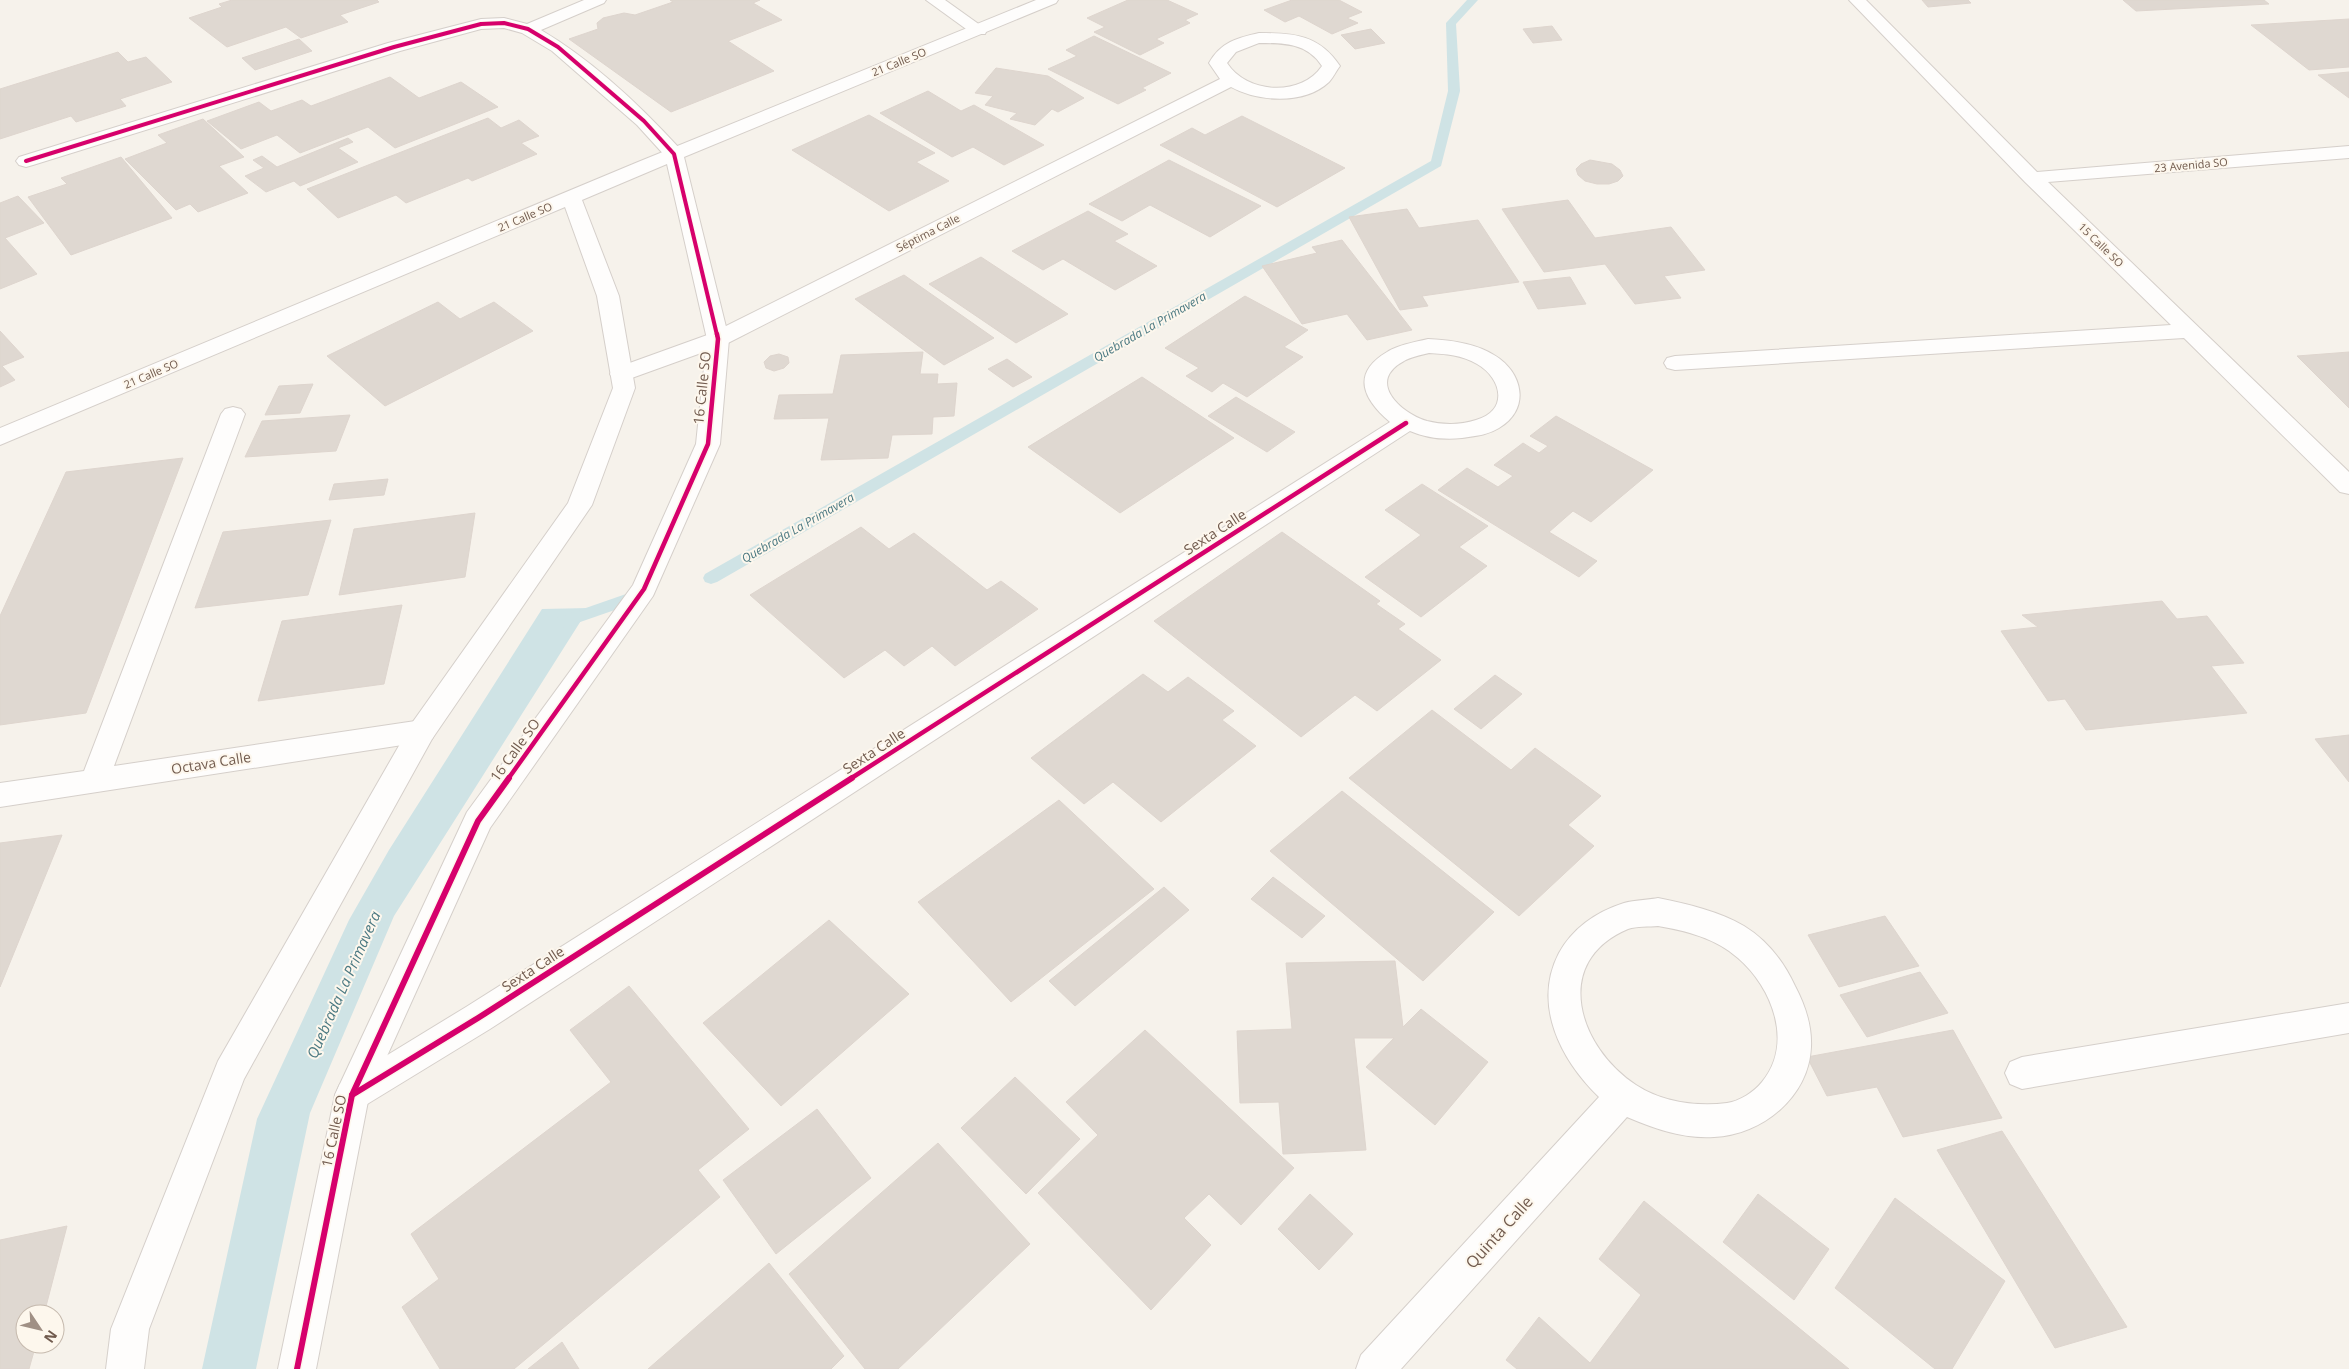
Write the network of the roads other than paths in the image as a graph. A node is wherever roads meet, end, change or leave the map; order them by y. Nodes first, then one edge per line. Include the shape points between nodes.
1 (598, 0) edge
2 (934, 0) edge
3 (1050, 0) edge
4 (1857, 0) edge
5 (528, 29) junction
6 (979, 30) junction
7 (1230, 81) junction
8 (2349, 152) edge
9 (674, 154) junction
10 (26, 161) dead end
11 (2032, 178) junction
12 (572, 197) junction
13 (2189, 331) junction
14 (718, 339) junction
15 (1676, 363) dead end
16 (621, 374) junction
17 (233, 414) dead end
18 (1406, 423) junction
19 (0, 437) edge
20 (2345, 479) edge
21 (422, 731) junction
22 (94, 781) junction
23 (0, 795) edge
24 (2349, 1018) edge
25 (2022, 1073) dead end
26 (352, 1094) junction
27 (1622, 1096) junction
28 (125, 1369) edge
29 (297, 1369) edge
30 (1375, 1369) edge

1 - 5 street
2 - 6 street
3 - 6 street, 21 Calle SO
4 - 11 street, 15 Calle SO
5 - 9 street via 558,47 644,121
5 - 10 street via 504,23 481,24
6 - 9 street, 21 Calle SO
7 - 7 street via 1262,92 1302,90 1327,76 1331,66 1324,54 1313,46 1287,39 1259,38 1242,42 1222,54 1218,63
7 - 14 street, Séptima Calle
8 - 11 street, 23 Avenida SO
9 - 12 street, 21 Calle SO
9 - 14 street, 16 Calle SO
11 - 13 street, 15 Calle SO
12 - 16 street via 608,296
12 - 19 street, 21 Calle SO
13 - 15 street
13 - 20 street, 15 Calle SO
14 - 16 street, Séptima Calle
14 - 26 street, 16 Calle SO via 708,444 644,589 478,821
16 - 21 street via 624,388 580,505
17 - 22 street
18 - 18 street via 1440,432 1464,432 1486,426 1502,415 1511,402 1506,376 1474,353 1452,347 1428,346 1407,350 1390,359 1374,382 1378,397 1389,411
18 - 26 street, Sexta Calle via 478,1018
21 - 22 street, Octava Calle
21 - 28 street via 230,1072 130,1329
22 - 23 street, Octava Calle
24 - 25 street
26 - 29 street, 16 Calle SO
27 - 27 street via 1646,1108 1689,1121 1730,1119 1765,1104 1787,1078 1796,1044 1787,998 1765,965 1734,937 1697,920 1658,912 1622,917 1592,933 1569,962 1562,995 1569,1032 1590,1066
27 - 30 street, Quinta Calle

